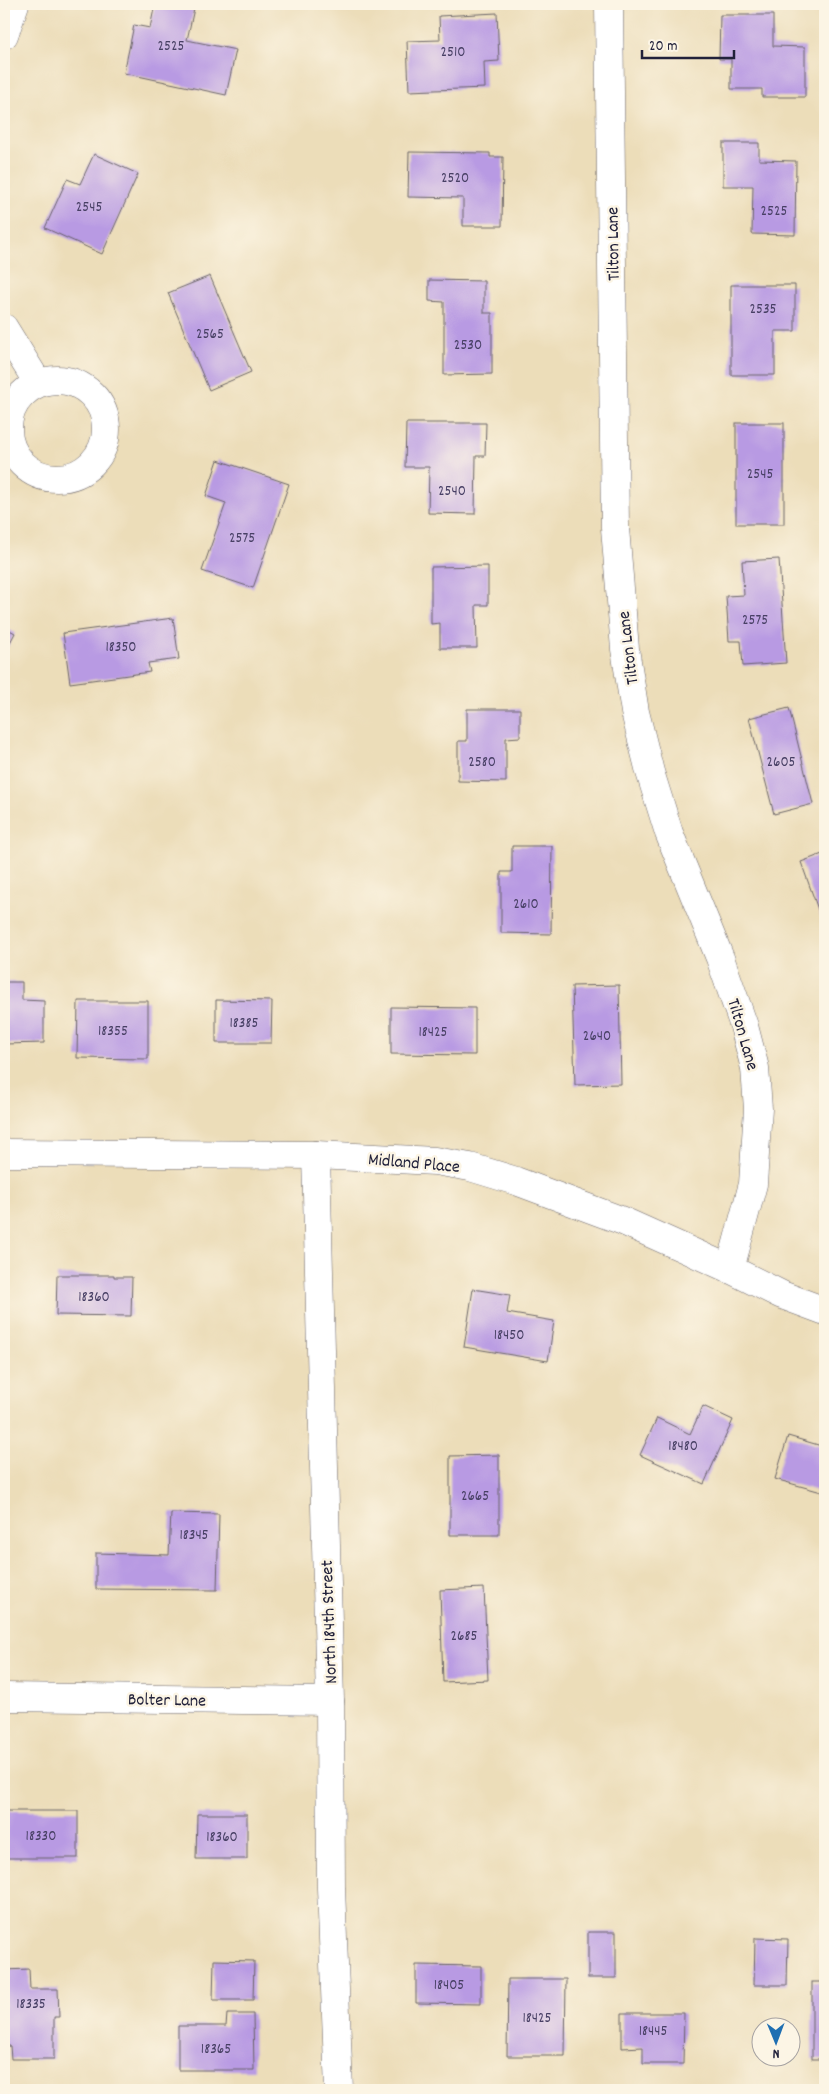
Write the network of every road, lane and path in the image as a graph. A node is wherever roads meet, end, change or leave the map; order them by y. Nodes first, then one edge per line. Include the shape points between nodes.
1 (15, 4) edge
2 (609, 4) edge
3 (4, 35) edge
4 (4, 328) edge
5 (38, 383) dead end
6 (4, 1153) edge
7 (316, 1155) junction
8 (730, 1269) junction
9 (825, 1311) edge
10 (4, 1697) edge
11 (330, 1701) junction
12 (338, 2090) edge

1 - 3 street
2 - 8 street, Tilton Lane via 615,528 625,649 635,712 650,772 669,833 720,958 755,1068 758,1109 753,1184
4 - 5 street
6 - 7 street, Midland Place
7 - 8 street, Midland Place via 435,1161 470,1167 623,1221
7 - 11 street, North 184th Street
8 - 9 street, Midland Place via 782,1295
10 - 11 street, Bolter Lane
11 - 12 street, North 184th Street via 331,1888

